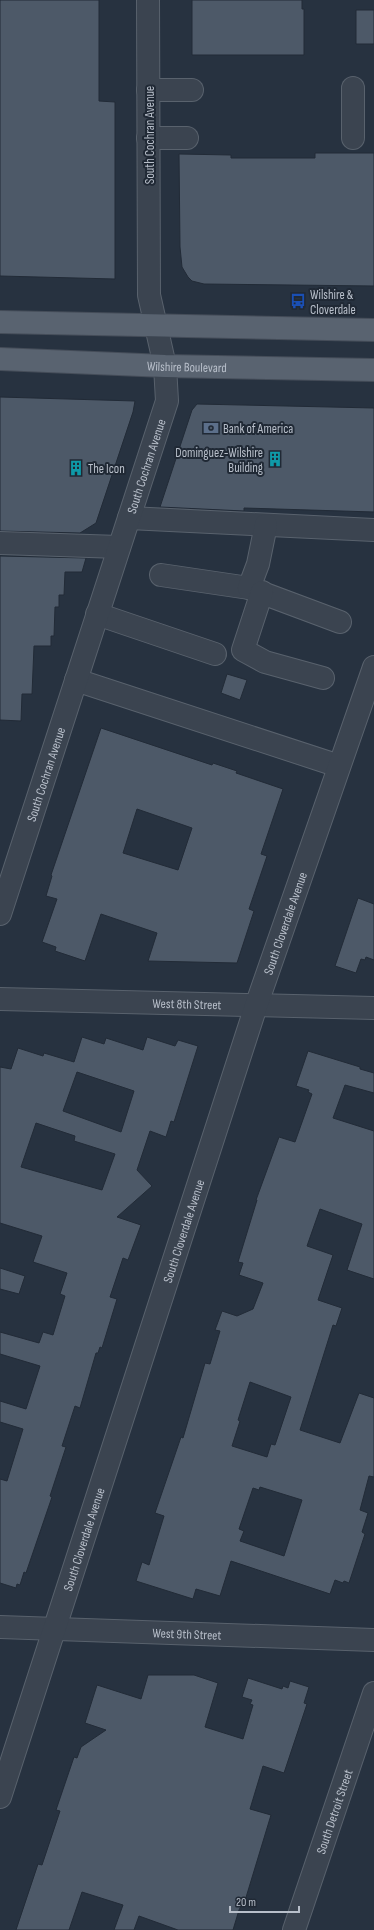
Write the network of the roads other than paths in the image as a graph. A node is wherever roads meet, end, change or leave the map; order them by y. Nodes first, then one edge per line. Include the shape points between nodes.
1 (148, 0) edge
2 (352, 88) dead end
3 (148, 90) junction
4 (192, 90) dead end
5 (148, 138) junction
6 (187, 138) dead end
7 (352, 138) dead end
8 (0, 322) edge
9 (155, 325) junction
10 (374, 330) edge
11 (0, 360) edge
12 (165, 366) junction
13 (374, 370) edge
14 (129, 518) junction
15 (266, 525) junction
16 (374, 530) edge
17 (0, 543) edge
18 (119, 547) junction
19 (161, 576) dead end
20 (255, 590) junction
21 (97, 614) junction
22 (340, 622) dead end
23 (215, 654) dead end
24 (374, 667) edge
25 (323, 678) dead end
26 (76, 680) junction
27 (340, 766) junction
28 (0, 914) edge
29 (0, 999) edge
30 (256, 1006) junction
31 (374, 1008) edge
32 (0, 1627) edge
33 (54, 1628) junction
34 (374, 1640) edge
35 (374, 1693) edge
36 (0, 1797) edge
37 (294, 1930) edge

1 - 3 street, South Cochran Avenue
2 - 7 street
3 - 4 street
3 - 5 street, South Cochran Avenue
5 - 6 street
5 - 9 street, South Cochran Avenue via 149,295
8 - 9 main road
9 - 10 main road
9 - 12 street, South Cochran Avenue
11 - 12 main road, Wilshire Boulevard
12 - 13 main road, Wilshire Boulevard
12 - 14 street, South Cochran Avenue via 167,401
14 - 15 street
14 - 18 street, South Cochran Avenue
15 - 16 street
15 - 20 street
17 - 18 street
18 - 21 street, South Cochran Avenue
19 - 20 street
20 - 22 street
20 - 25 street via 243,650 265,662
21 - 23 street
21 - 26 street, South Cochran Avenue
24 - 27 street, South Cloverdale Avenue
26 - 27 street
26 - 28 street, South Cochran Avenue
27 - 30 street, South Cloverdale Avenue
29 - 30 street, West 8th Street
30 - 31 street, West 8th Street
30 - 33 street, South Cloverdale Avenue
32 - 33 street, West 9th Street
33 - 34 street, West 9th Street
33 - 36 street, South Cloverdale Avenue
35 - 37 street, South Detroit Street

